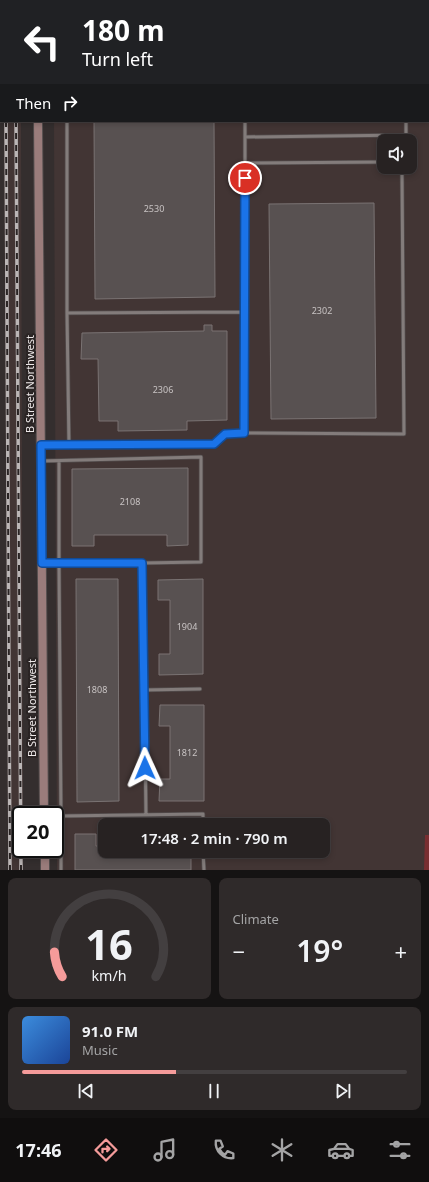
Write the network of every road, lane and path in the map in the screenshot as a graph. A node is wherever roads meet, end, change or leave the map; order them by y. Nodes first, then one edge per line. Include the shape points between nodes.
1 (38, 122) edge
2 (67, 122) edge
3 (245, 122) edge
4 (406, 122) edge
5 (406, 134) edge
6 (377, 136) edge
7 (245, 137) junction
8 (377, 162) edge
9 (245, 164) junction
10 (402, 174) edge
11 (245, 312) junction
12 (67, 313) junction
13 (244, 433) junction
14 (41, 445) junction
15 (69, 445) junction
16 (41, 461) junction
17 (59, 461) junction
18 (42, 563) junction
19 (59, 563) junction
20 (142, 563) junction
21 (200, 689) dead end
22 (144, 690) junction
23 (44, 806) edge
24 (61, 806) edge
25 (146, 815) junction
26 (64, 816) edge
27 (203, 818) edge
28 (45, 858) edge
29 (61, 858) edge
30 (203, 858) edge
31 (45, 870) edge
32 (61, 870) edge
33 (204, 870) edge

1 - 14 street, B Street Northwest
2 - 12 lane
3 - 7 lane
4 - 5 lane
6 - 7 lane
7 - 9 lane
8 - 9 lane
9 - 11 lane
10 - 13 lane via 404,434
11 - 12 lane
11 - 13 lane
12 - 15 lane
13 - 15 lane via 225,434 214,444
14 - 15 lane
14 - 16 street, B Street Northwest
16 - 17 lane
16 - 18 street, B Street Northwest
17 - 19 lane
17 - 20 lane via 201,457 201,562
18 - 19 lane
18 - 23 street, B Street Northwest
19 - 20 lane
19 - 24 lane
20 - 22 lane
21 - 22 lane
22 - 25 lane
25 - 26 lane
25 - 27 lane via 203,814
28 - 31 street
29 - 32 lane
30 - 33 lane

